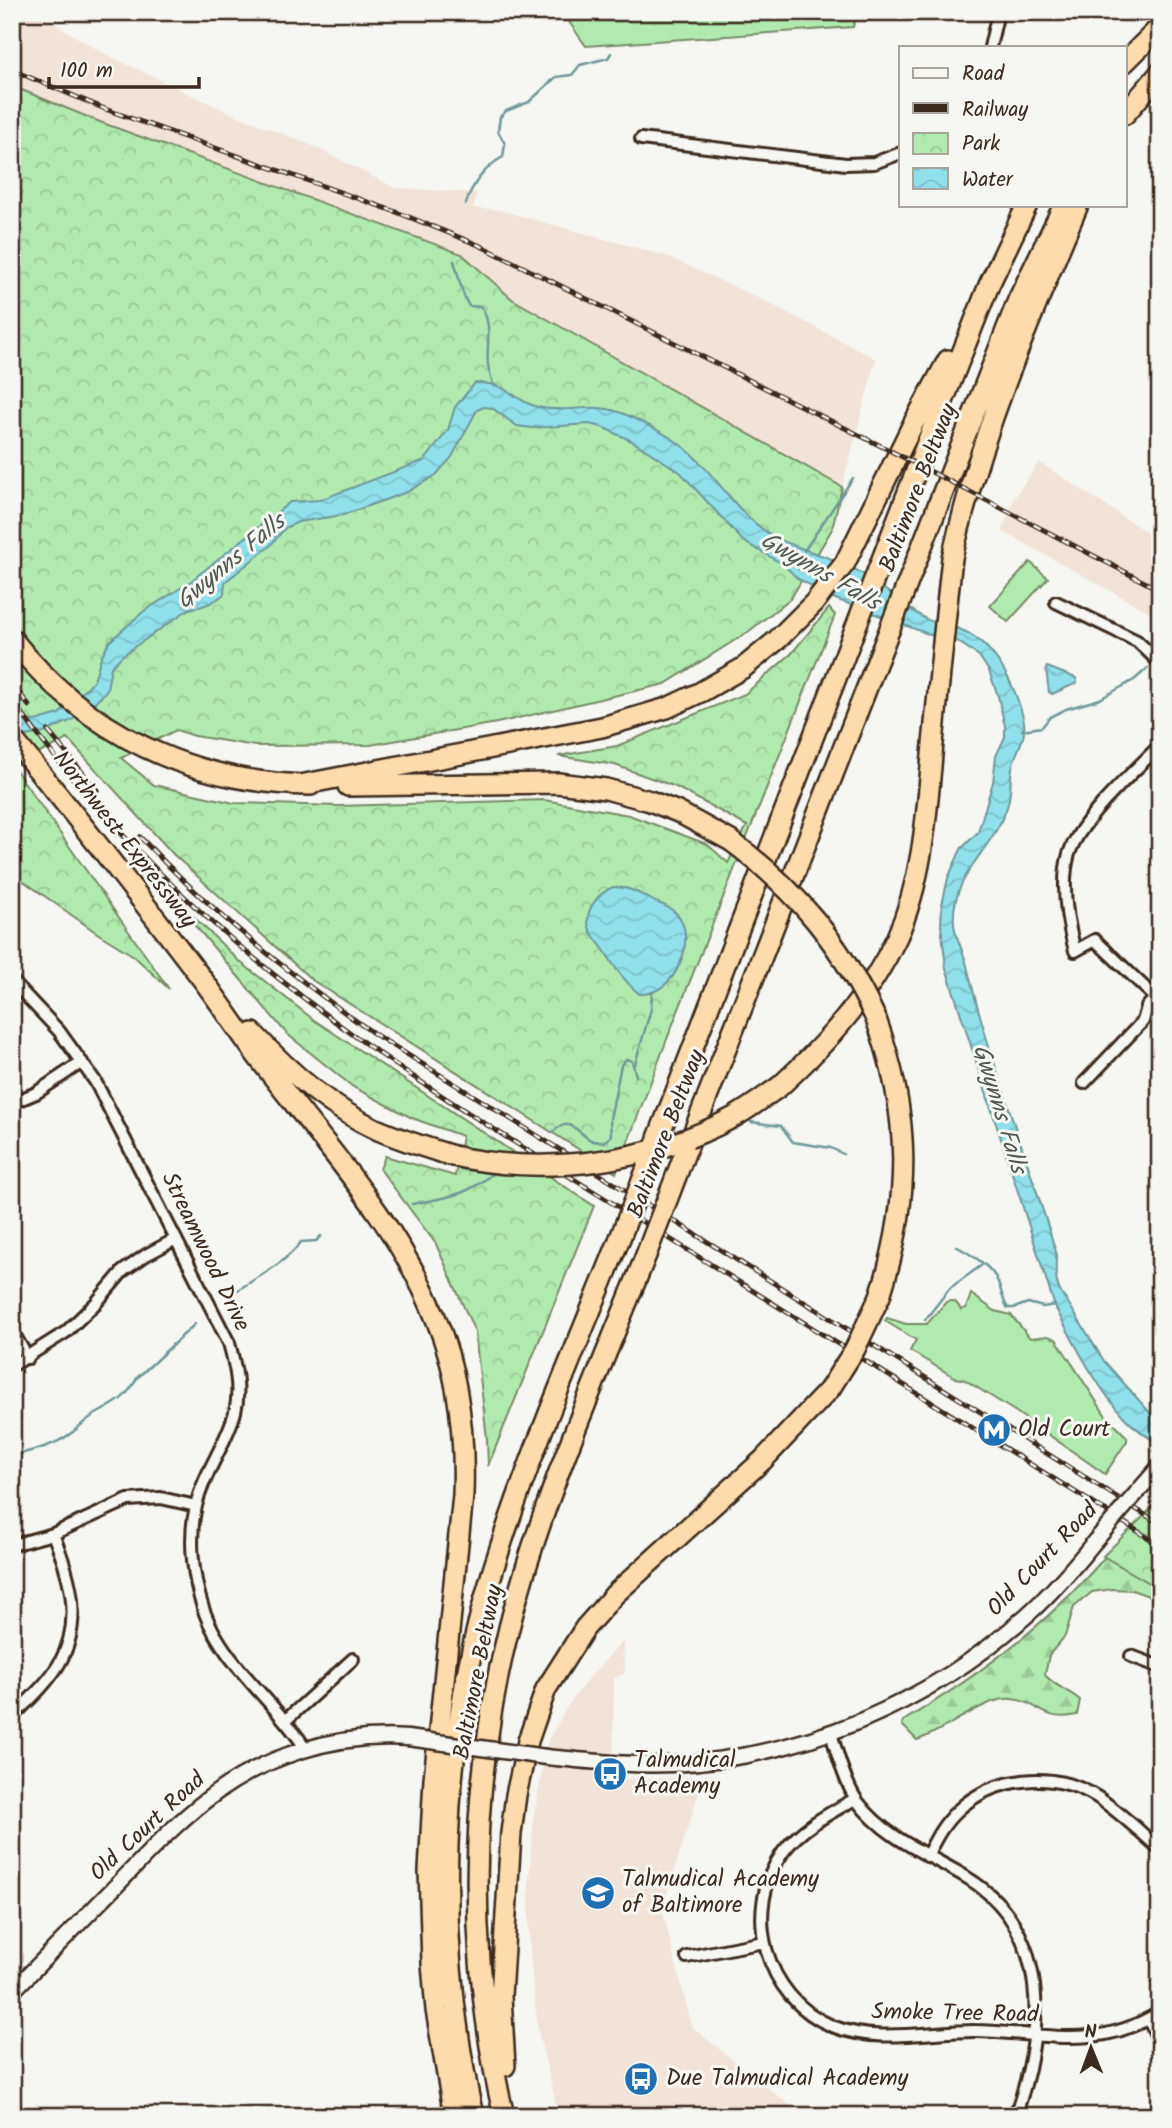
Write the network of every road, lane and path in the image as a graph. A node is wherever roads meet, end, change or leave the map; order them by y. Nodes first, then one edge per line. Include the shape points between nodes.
1 (998, 12) edge
2 (1160, 27) edge
3 (990, 46) edge
4 (1126, 61) edge
5 (1160, 73) edge
6 (1126, 113) edge
7 (641, 139) dead end
8 (899, 154) edge
9 (1027, 206) edge
10 (1063, 206) edge
11 (1078, 206) edge
12 (989, 285) junction
13 (1056, 602) dead end
14 (12, 639) edge
15 (1160, 663) edge
16 (12, 738) edge
17 (1160, 745) edge
18 (300, 785) junction
19 (198, 972) junction
20 (12, 981) edge
21 (1158, 998) edge
22 (82, 1062) junction
23 (1084, 1083) dead end
24 (12, 1103) edge
25 (176, 1239) junction
26 (12, 1331) edge
27 (28, 1358) junction
28 (12, 1366) edge
29 (1160, 1466) edge
30 (196, 1506) junction
31 (53, 1534) junction
32 (12, 1545) edge
33 (1131, 1656) dead end
34 (353, 1659) dead end
35 (1160, 1667) edge
36 (12, 1717) edge
37 (286, 1720) junction
38 (831, 1733) junction
39 (306, 1749) junction
40 (855, 1799) junction
41 (1160, 1850) edge
42 (927, 1856) junction
43 (764, 1942) junction
44 (687, 1957) dead end
45 (12, 1992) edge
46 (1160, 2012) edge
47 (1148, 2019) junction
48 (1035, 2035) junction
49 (1160, 2042) edge
50 (454, 2116) edge
51 (473, 2116) edge
52 (506, 2116) edge
53 (1015, 2116) edge

1 - 3 street
2 - 4 highway
5 - 6 highway
7 - 8 street via 846,164 874,163
9 - 12 highway, Baltimore Beltway
10 - 52 highway, Baltimore Beltway, bridge via 1018,300 568,1453 509,1627 489,1724 479,1836 478,1914 484,2006
11 - 19 highway, bridge via 1012,368 957,535 923,844 910,902 897,937 856,1006 779,1087 734,1117 648,1152 585,1163 478,1162 374,1128 341,1109 266,1047
12 - 18 highway via 849,554 814,603 743,668 667,708 602,727
12 - 51 highway, Baltimore Beltway, bridge via 493,1571 455,1743 448,1833 455,2009
13 - 15 street via 1137,641
14 - 18 highway via 60,692 123,737 190,766 270,784
16 - 19 highway, Northwest Expressway
17 - 21 street via 1082,829 1070,852 1065,878 1068,926 1075,951 1095,940
18 - 52 highway, bridge via 558,783 659,804 687,817 730,841 769,871 798,898 848,964 876,1020 892,1067 902,1121 898,1230 880,1296 855,1349 829,1390 762,1460 615,1594 578,1638 546,1689 516,1795 507,1873 501,1996
19 - 50 highway via 401,1248 437,1320 454,1378 462,1430 463,1495 429,1871 436,2010
20 - 22 street, Streamwood Drive
21 - 23 street via 1147,1007 1143,1021
22 - 24 street via 36,1093
22 - 25 street, Streamwood Drive
25 - 27 street via 123,1271 65,1332
25 - 30 street, Streamwood Drive via 229,1343 237,1381 229,1429
26 - 27 street
27 - 28 street
29 - 38 main road, Old Court Road, bridge via 1046,1597 996,1642 943,1680
30 - 31 street via 161,1498 128,1500
30 - 37 street, Streamwood Drive via 194,1565 210,1625 240,1670
31 - 32 street
31 - 36 street via 70,1581 70,1635 59,1663
33 - 35 street
34 - 37 street
37 - 39 street, Streamwood Drive
38 - 39 main road, Old Court Road, bridge via 762,1752 674,1764 622,1765 408,1738 356,1739
38 - 40 street
39 - 45 main road, Old Court Road via 253,1770 205,1800
40 - 42 street via 889,1834
40 - 43 street, Smoke Tree Road via 811,1826 784,1852 765,1897
41 - 42 street via 1109,1805 1084,1790 1053,1781 1023,1780 991,1788 965,1804 944,1825
42 - 48 street via 983,1888 1016,1928 1033,1974
43 - 44 street
43 - 48 street, Smoke Tree Road via 789,1995 832,2026 870,2035 973,2031
46 - 47 street, Smoke Tree Road
47 - 48 street, Smoke Tree Road via 1091,2036
47 - 49 street
48 - 53 street

